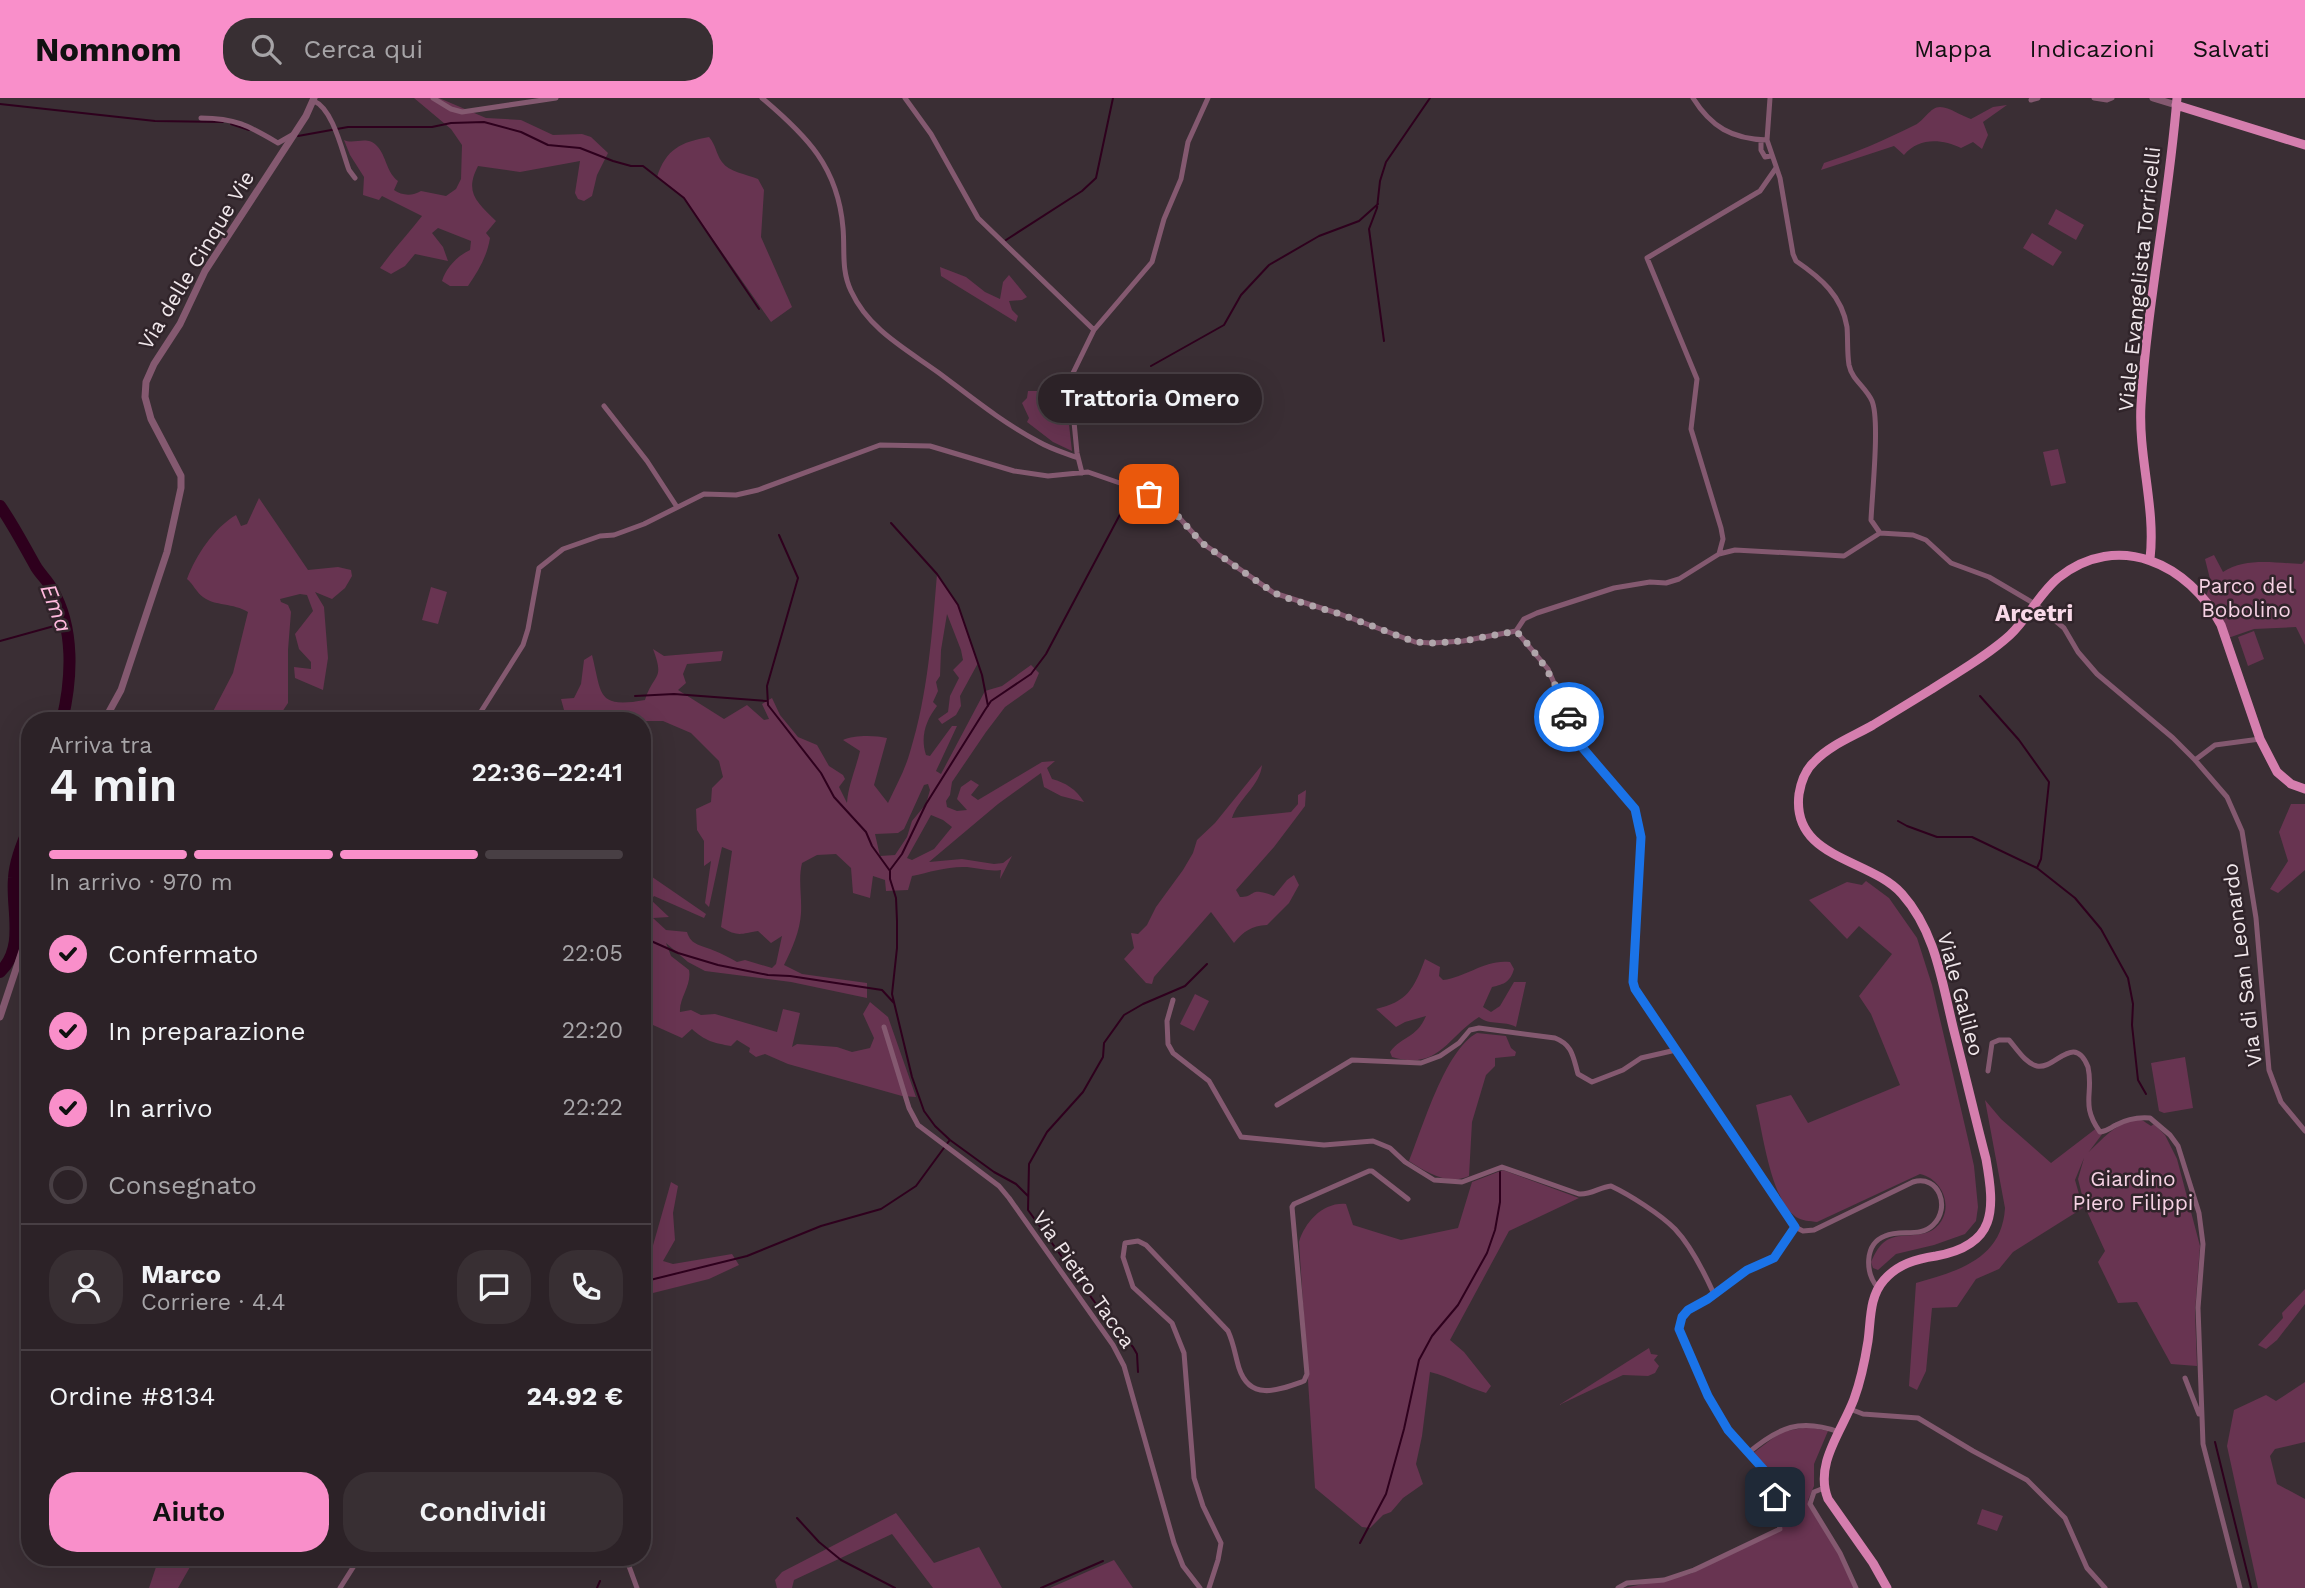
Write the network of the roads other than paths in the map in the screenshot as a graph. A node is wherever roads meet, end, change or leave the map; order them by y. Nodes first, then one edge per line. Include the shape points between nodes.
1 (433, 98) edge
2 (556, 98) edge
3 (762, 98) edge
4 (905, 98) edge
5 (1208, 98) edge
6 (1693, 98) edge
7 (1770, 98) edge
8 (2038, 98) edge
9 (2094, 98) edge
10 (2112, 98) edge
11 (2153, 98) edge
12 (314, 100) edge
13 (2031, 100) dead end
14 (2176, 102) edge
15 (201, 118) dead end
16 (292, 135) junction
17 (1764, 140) junction
18 (2305, 145) edge
19 (1776, 168) junction
20 (355, 178) dead end
21 (1094, 330) junction
22 (604, 406) dead end
23 (1078, 458) junction
24 (1082, 473) junction
25 (677, 507) junction
26 (1880, 533) junction
27 (1719, 554) junction
28 (2150, 559) junction
29 (2035, 604) junction
30 (1516, 631) junction
31 (109, 712) edge
32 (481, 712) edge
33 (2260, 739) junction
34 (2195, 760) junction
35 (2305, 789) edge
36 (21, 954) edge
37 (1172, 1000) dead end
38 (0, 1017) edge
39 (884, 1027) dead end
40 (1676, 1050) junction
41 (1988, 1071) dead end
42 (1277, 1105) dead end
43 (2305, 1131) edge
44 (1408, 1199) dead end
45 (1795, 1227) junction
46 (1878, 1288) junction
47 (1714, 1294) junction
48 (2185, 1378) dead end
49 (1850, 1409) junction
50 (2202, 1424) junction
51 (1839, 1432) junction
52 (1748, 1453) junction
53 (1824, 1488) junction
54 (354, 1566) edge
55 (629, 1566) edge
56 (340, 1588) edge
57 (637, 1588) edge
58 (1200, 1588) edge
59 (1209, 1588) edge
60 (1618, 1588) edge
61 (1856, 1588) edge
62 (1887, 1588) edge
63 (2105, 1588) edge
64 (2241, 1588) edge

1 - 2 street via 462,112
3 - 23 street via 806,137 834,182 843,227 844,272 866,315 906,352 984,407 1040,443
4 - 21 street via 931,134 978,218
5 - 21 street via 1188,142 1181,179 1149,268
6 - 17 street via 1707,120 1750,140
7 - 17 street
8 - 13 street
9 - 10 street
11 - 14 street
12 - 16 street, Via delle Cinque Vie
12 - 20 street via 328,114
14 - 18 main road
14 - 28 main road, Viale Evangelista Torricelli via 2141,403
15 - 16 street via 226,118 278,144
16 - 31 street, Via delle Cinque Vie via 205,271 146,382 151,419 181,476 181,488 167,552 121,690
17 - 19 street
19 - 26 street via 1793,254 1841,305 1849,365 1872,401 1871,520
19 - 27 street via 1760,191 1647,258 1697,379 1691,429 1720,519 1723,538
21 - 23 street via 1072,375
22 - 25 street
23 - 24 street
24 - 25 street via 1027,474 930,446 880,445 758,490 704,494
24 - 30 street via 1166,503 1202,543 1274,593 1293,600 1415,642 1463,641
25 - 32 street via 621,533 563,548 547,559 538,571 523,645
26 - 27 street via 1844,556 1735,550
26 - 29 street, Via di San Leonardo via 1926,540 1951,564 1989,577
27 - 30 street via 1679,579 1614,589 1524,619
28 - 29 main road, Viale Galileo via 2133,555 2099,559 2072,570
28 - 33 main road via 2179,575 2213,609
29 - 34 street, Via di San Leonardo via 2064,628 2097,674
29 - 46 main road, Viale Galileo via 2010,635 1982,656 1825,752 1806,771 1799,792 1801,816 1814,840 1888,882 1923,923 1937,960 1992,1192 1991,1213 1977,1240 1965,1248 1902,1265
30 - 40 street via 1548,669 1581,746 1635,809 1641,837 1633,982
33 - 34 street via 2216,745
33 - 35 main road via 2277,772
34 - 43 street, Via di San Leonardo via 2231,803 2242,831 2261,953 2269,1070 2281,1102
36 - 38 street
37 - 47 street via 1168,1044 1209,1081 1241,1137 1324,1145 1373,1141 1434,1180 1462,1182 1502,1167 1580,1194 1611,1186 1676,1230
39 - 58 street, Via Pietro Tacca via 918,1125 999,1186 1113,1345 1124,1366 1174,1543
40 - 42 street via 1641,1058 1591,1082 1578,1074 1566,1042 1479,1028 1470,1030 1440,1056 1421,1062 1352,1060
40 - 45 street
41 - 50 street, Viale Galileo via 1992,1043 1999,1040 2008,1040 2029,1062 2041,1066 2064,1053 2077,1054 2088,1067 2088,1110 2100,1132 2131,1119 2150,1118 2178,1146 2199,1213 2203,1251 2197,1308
44 - 59 street via 1368,1171 1294,1204 1307,1374 1304,1381 1277,1391 1253,1388 1245,1381 1228,1331 1146,1245 1125,1243 1123,1257 1133,1287 1172,1323 1184,1353 1194,1478 1221,1543
45 - 46 street via 1814,1230 1913,1182 1931,1183 1942,1200 1936,1222 1925,1231 1885,1236 1871,1250 1869,1269
45 - 47 street via 1774,1258 1747,1270
46 - 49 main road via 1863,1369
47 - 52 street via 1688,1310 1679,1329 1708,1396
48 - 50 street
49 - 51 main road
49 - 63 street via 1923,1420 2027,1480 2064,1518 2087,1568
50 - 64 street via 2203,1444
51 - 52 street via 1794,1425
51 - 53 main road via 1825,1466
52 - 60 street via 1770,1481 1780,1529 1694,1570
53 - 61 street via 1814,1492 1810,1504
53 - 62 main road
54 - 56 street
55 - 57 street

